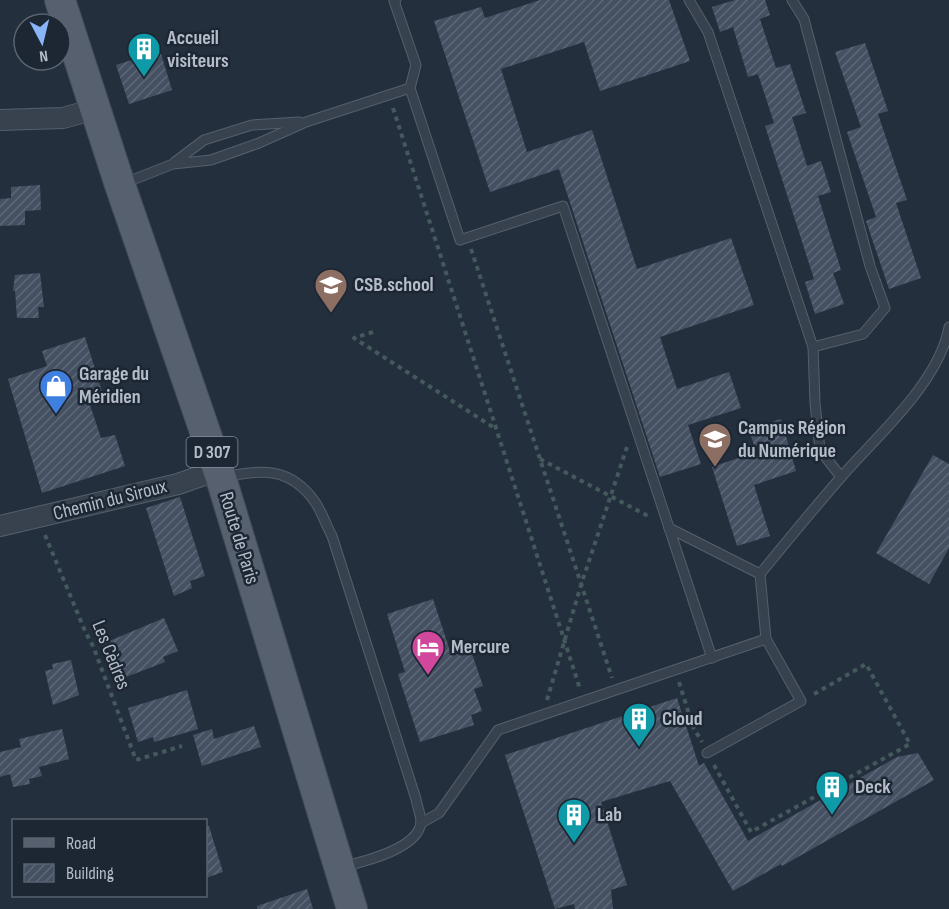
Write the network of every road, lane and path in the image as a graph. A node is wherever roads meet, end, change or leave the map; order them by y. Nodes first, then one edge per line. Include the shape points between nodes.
1 (60, 0) edge
2 (396, 0) edge
3 (690, 0) edge
4 (792, 0) edge
5 (410, 88) junction
6 (389, 96) junction
7 (95, 109) junction
8 (0, 120) edge
9 (306, 122) junction
10 (173, 164) junction
11 (120, 185) junction
12 (468, 238) junction
13 (949, 327) edge
14 (373, 332) dead end
15 (813, 347) junction
16 (634, 423) junction
17 (497, 429) junction
18 (540, 459) junction
19 (219, 474) junction
20 (841, 477) junction
21 (612, 496) junction
22 (41, 517) junction
23 (0, 526) edge
24 (669, 528) junction
25 (759, 574) junction
26 (581, 585) junction
27 (766, 639) junction
28 (565, 640) junction
29 (712, 658) junction
30 (681, 688) dead end
31 (615, 690) junction
32 (584, 701) junction
33 (801, 701) junction
34 (542, 715) junction
35 (182, 746) dead end
36 (707, 753) junction
37 (421, 823) junction
38 (340, 867) junction
39 (352, 909) edge

1 - 7 main road, Route de Paris / D 307
2 - 5 lane via 416,65
3 - 15 lane via 708,32
4 - 15 lane via 804,19 870,266 885,308 863,334
5 - 6 lane
5 - 12 lane via 460,240
6 - 9 lane
6 - 17 path
7 - 8 street via 63,118
7 - 11 main road, Route de Paris / D 307
9 - 10 lane via 212,160
9 - 10 lane via 242,128 204,140
10 - 11 lane
11 - 19 main road, Route de Paris / D 307
12 - 16 lane via 563,206
12 - 18 path
13 - 20 lane via 923,386
14 - 17 path via 354,338
15 - 20 lane via 820,450
16 - 21 path
16 - 24 lane
17 - 28 path
18 - 21 path
18 - 26 path
19 - 22 street, Chemin du Siroux
19 - 37 lane via 273,472 296,482 315,502 332,536
19 - 38 main road, Route de Paris / D 307
20 - 25 lane
21 - 24 path
21 - 26 path
22 - 23 street, Chemin du Siroux
22 - 35 path, Les Cèdres via 136,760
24 - 25 lane
24 - 29 lane
25 - 27 lane
26 - 28 path
26 - 31 path
27 - 29 lane
27 - 33 lane
28 - 32 path
28 - 34 path
29 - 31 lane
30 - 36 path via 693,727
31 - 32 lane
32 - 34 lane
33 - 36 lane
33 - 36 path via 866,664 910,744 751,832
34 - 37 lane via 498,730 439,813
37 - 38 lane via 402,845 376,858
38 - 39 main road, Route de Paris / D 307

